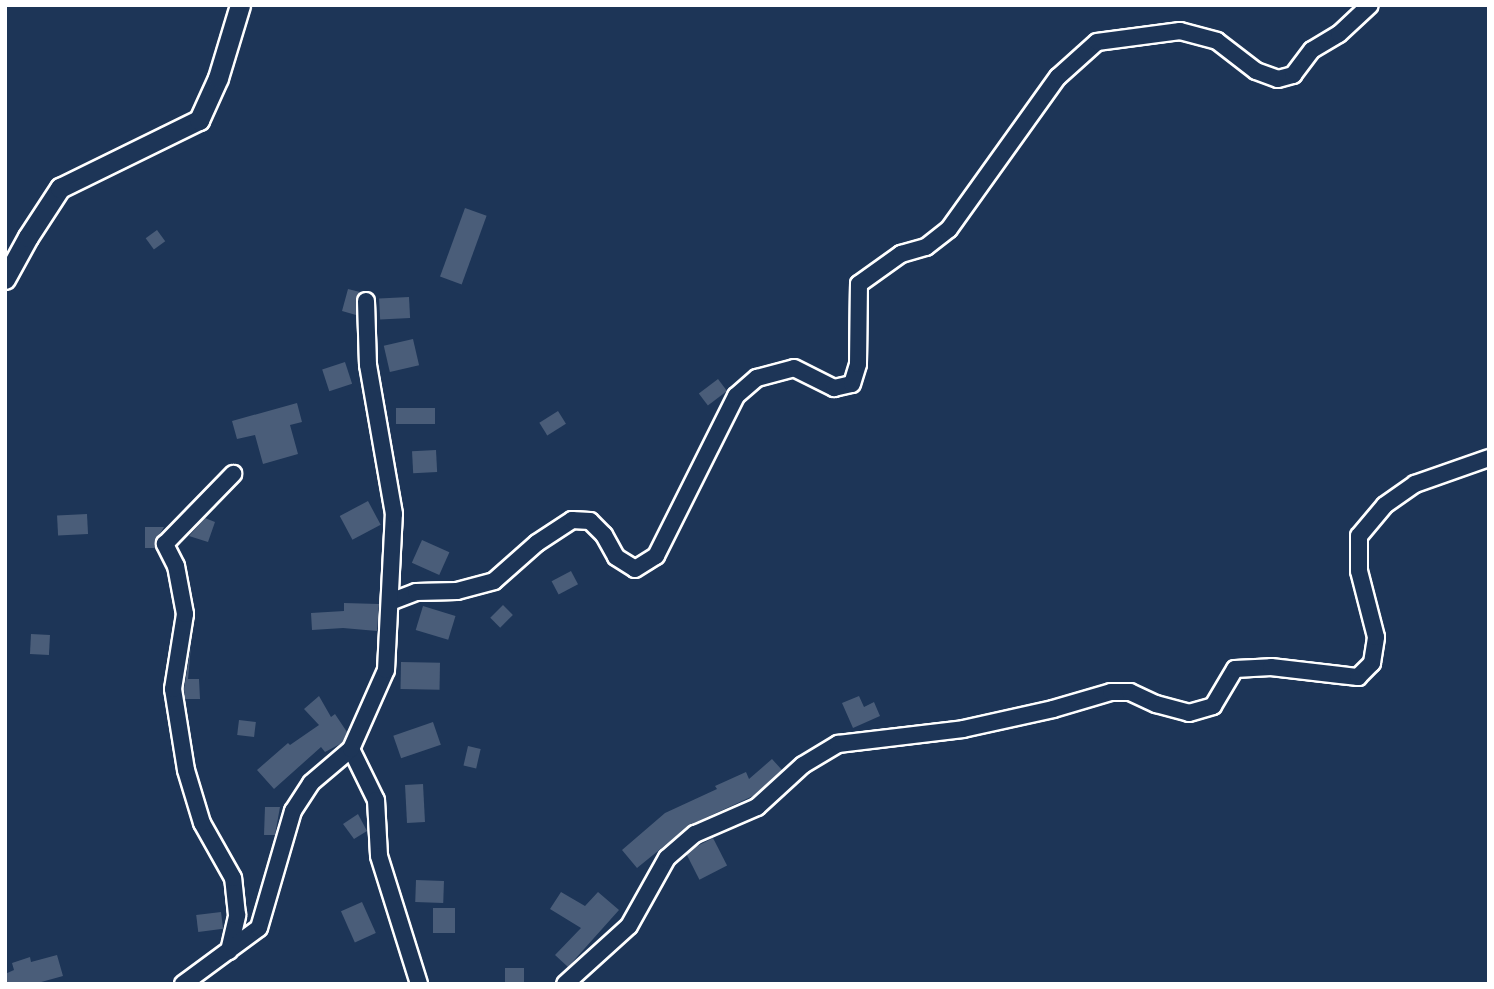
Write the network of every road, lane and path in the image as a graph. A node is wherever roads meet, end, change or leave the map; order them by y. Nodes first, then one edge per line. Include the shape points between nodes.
1 (240, 5) edge
2 (1370, 5) edge
3 (5, 279) edge
4 (366, 301) dead end
5 (1489, 458) edge
6 (233, 474) dead end
7 (390, 602) junction
8 (351, 750) junction
9 (229, 951) junction
10 (183, 984) edge
11 (419, 984) edge
12 (565, 984) edge

1 - 3 street via 218,78 199,120 60,188
2 - 7 street via 1339,34 1312,50 1293,75 1278,79 1256,72 1217,41 1180,31 1097,42 1058,77 949,229 926,247 901,254 859,284 858,364 852,384 834,388 794,368 757,378 736,396 656,556 635,569 616,557 590,521 572,520 494,581 457,591 415,592
4 - 7 street via 368,365 394,514
5 - 12 street via 1415,484 1385,505 1359,536 1359,571 1376,637 1372,663 1357,677 1271,667 1234,669 1213,706 1189,713 1130,692 1111,692 962,729 838,744 803,765 758,807 695,834 667,858 629,926
6 - 9 street via 165,544 176,566 185,614 173,688 186,770 202,823 233,878 237,915
7 - 8 street via 386,670
8 - 9 street via 311,783 292,811 259,928
8 - 11 street via 376,800 379,856
9 - 10 street

